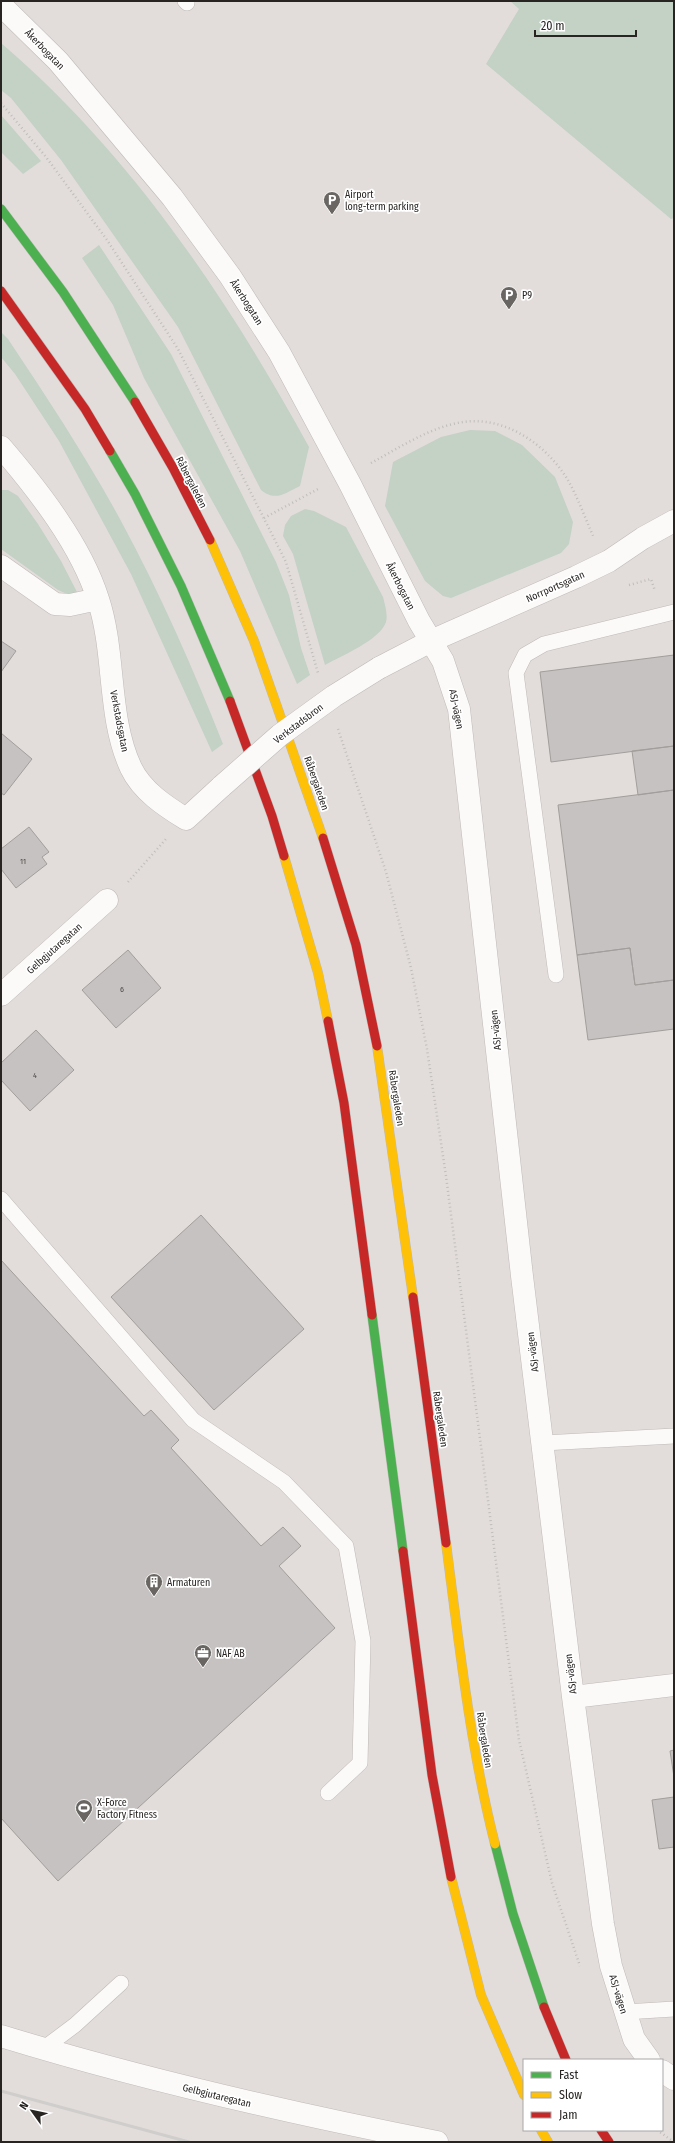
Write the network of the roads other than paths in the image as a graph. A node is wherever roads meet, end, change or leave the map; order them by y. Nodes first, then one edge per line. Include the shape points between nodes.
1 (1, 5) edge
2 (1, 210) edge
3 (1, 291) edge
4 (1, 448) edge
5 (674, 521) edge
6 (1, 566) edge
7 (98, 599) junction
8 (674, 612) edge
9 (431, 641) junction
10 (222, 786) joint
11 (107, 900) road end
12 (556, 975) dead end
13 (1, 995) edge
14 (1, 1199) edge
15 (674, 1436) edge
16 (543, 1443) junction
17 (674, 1685) edge
18 (573, 1697) junction
19 (328, 1793) dead end
20 (121, 1983) dead end
21 (674, 2009) edge
22 (625, 2012) junction
23 (1, 2036) edge
24 (43, 2049) junction
25 (566, 2059) edge
26 (648, 2059) edge
27 (663, 2072) edge
28 (674, 2079) edge
29 (523, 2093) edge
30 (542, 2131) edge
31 (602, 2131) edge
32 (436, 2142) edge
33 (548, 2142) edge
34 (609, 2142) edge

1 - 9 street, Åkerbogatan via 58,61 172,197 230,276 280,352
2 - 25 main road, Råbergaleden via 64,292 125,386 173,467 221,562 266,670 344,895 362,970 385,1089 462,1668 478,1766 499,1866 532,1976
3 - 29 main road via 85,409 135,494 181,586 229,698 272,816 318,973 344,1103 432,1775 452,1885 481,1995
4 - 7 street, Verkstadsgatan via 38,491 84,566
5 - 9 street, Norrportsgatan via 609,561
6 - 7 street via 55,604 70,605
7 - 10 street, Verkstadsgatan via 109,642 119,725 132,769 148,791 186,819
8 - 12 lane via 544,644 525,655 516,673
9 - 10 street, Verkstadsbron, bridge via 379,668 334,696 280,735
9 - 16 street, ASJ-vägen via 446,666 459,710
11 - 13 street, Gelbgjutaregatan
14 - 19 lane via 193,1420 284,1482 346,1546 363,1641 360,1763
15 - 16 lane
16 - 18 street, ASJ-vägen
17 - 18 street
18 - 22 street, ASJ-vägen via 603,1924 611,1966
20 - 24 lane via 75,2025
21 - 22 lane
22 - 26 street, ASJ-vägen via 634,2039
23 - 24 street, Gelbgjutaregatan
24 - 32 street, Gelbgjutaregatan via 300,2115
27 - 28 street
30 - 33 main road
31 - 34 main road

